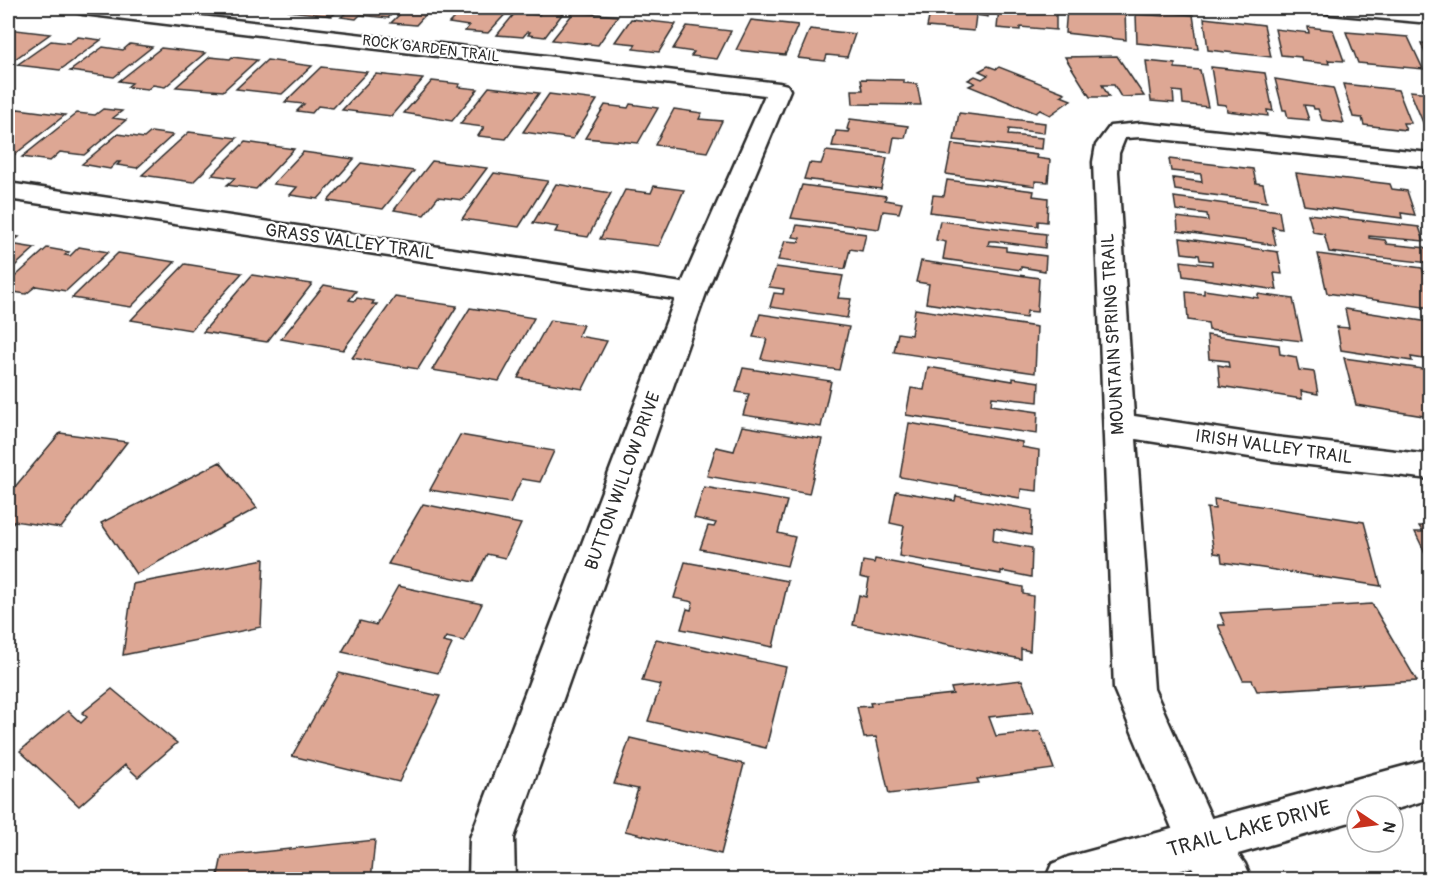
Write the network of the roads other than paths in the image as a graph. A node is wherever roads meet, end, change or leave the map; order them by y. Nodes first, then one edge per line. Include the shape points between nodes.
1 (84, 8) edge
2 (1331, 8) edge
3 (1431, 17) edge
4 (779, 90) joint
5 (1431, 160) edge
6 (8, 191) edge
7 (692, 293) junction
8 (1118, 425) junction
9 (1431, 467) edge
10 (1431, 779) edge
11 (1200, 842) junction
12 (492, 879) edge
13 (1068, 879) edge
14 (1228, 879) edge

1 - 4 street, ROCK GARDEN TRAIL
2 - 3 street
4 - 7 street, BUTTON WILLOW DRIVE
5 - 8 street, MOUNTAIN SPRING TRAIL via 1141,130 1118,131 1109,139 1106,152
6 - 7 street, GRASS VALLEY TRAIL
7 - 12 street, BUTTON WILLOW DRIVE via 492,838
8 - 9 street, IRISH VALLEY TRAIL
8 - 11 street, MOUNTAIN SPRING TRAIL via 1134,689
10 - 11 street, TRAIL LAKE DRIVE
11 - 13 street, TRAIL LAKE DRIVE
11 - 14 street, MOUNTAIN SPRING TRAIL

